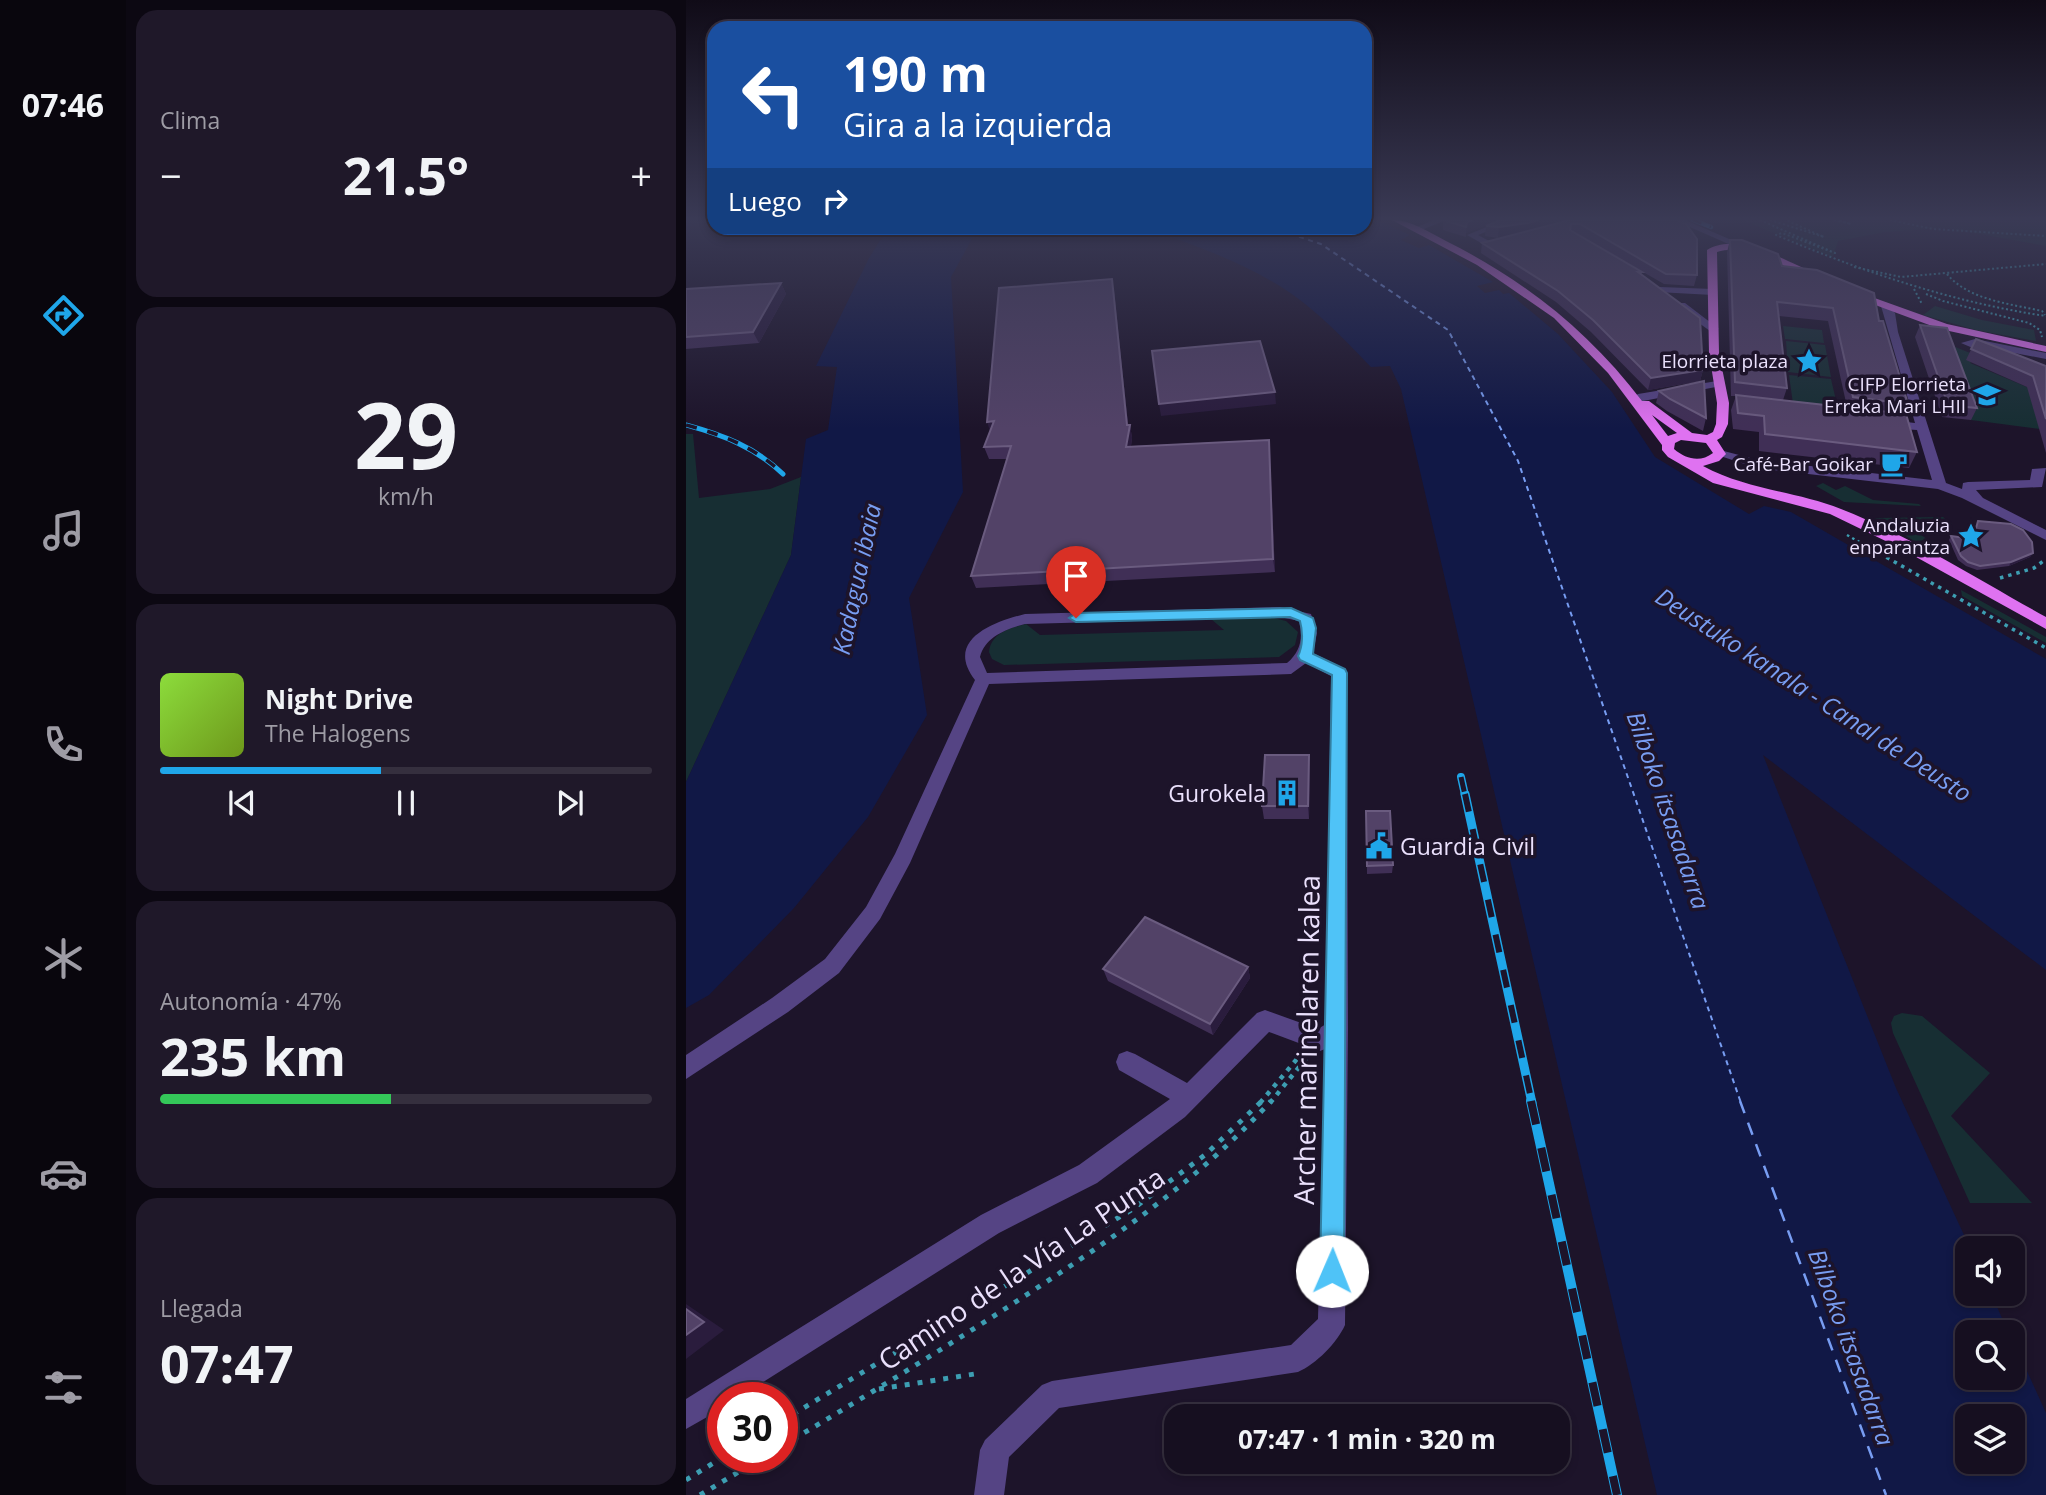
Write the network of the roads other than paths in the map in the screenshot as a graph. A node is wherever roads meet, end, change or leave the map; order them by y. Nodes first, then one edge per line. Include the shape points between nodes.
1 (1523, 290) edge
2 (1660, 290) edge
3 (1682, 290) edge
4 (1845, 290) edge
5 (1713, 292) joint
6 (1885, 306) junction
7 (1696, 315) junction
8 (1713, 315) junction
9 (1916, 317) junction
10 (1892, 322) junction
11 (1714, 329) junction
12 (2044, 346) edge
13 (2046, 356) edge
14 (2023, 365) edge
15 (1717, 384) junction
16 (1625, 385) junction
17 (1638, 398) junction
18 (1879, 423) edge
19 (1920, 427) junction
20 (1689, 436) junction
21 (1708, 440) junction
22 (1668, 445) junction
23 (1720, 454) junction
24 (1678, 458) junction
25 (2046, 472) edge
26 (1940, 485) junction
27 (2046, 491) edge
28 (1989, 502) dead end
29 (2046, 533) edge
30 (2046, 624) edge
31 (1305, 656) junction
32 (983, 679) junction
33 (1327, 1029) junction
34 (1127, 1062) dead end
35 (686, 1068) edge
36 (1189, 1097) junction
37 (686, 1415) edge
38 (989, 1495) edge

1 - 16 main road via 1581,338
2 - 7 street
3 - 5 street
4 - 6 main road
5 - 8 main road
6 - 9 main road
6 - 10 street
7 - 8 street
7 - 11 street
8 - 11 main road
9 - 10 street
9 - 12 main road via 1968,333
10 - 19 street
11 - 15 main road
13 - 14 street via 1966,343
15 - 17 street
15 - 21 main road via 1727,402 1718,434
16 - 17 main road
16 - 22 main road
17 - 20 main road
18 - 19 street
19 - 26 street
20 - 21 main road
20 - 22 main road via 1675,438
21 - 23 main road
22 - 24 main road
23 - 24 main road via 1704,463
23 - 26 street via 1757,464
24 - 30 main road via 1718,480 1851,518
25 - 29 street via 2037,472 2036,484 1968,486 1971,494
26 - 29 street
27 - 28 street
31 - 32 street via 1291,668 1280,669
31 - 32 street via 1306,618 1291,612 1025,619 993,629 981,639 971,666
31 - 33 street, Archer marinelaren kalea via 1339,673
32 - 35 street via 903,858 873,913 832,965
33 - 36 street via 1265,1020
33 - 38 street, Archer marinelaren kalea via 1331,1325 1298,1358 1052,1395 995,1450
34 - 36 street
36 - 37 street via 1088,1174 990,1224

